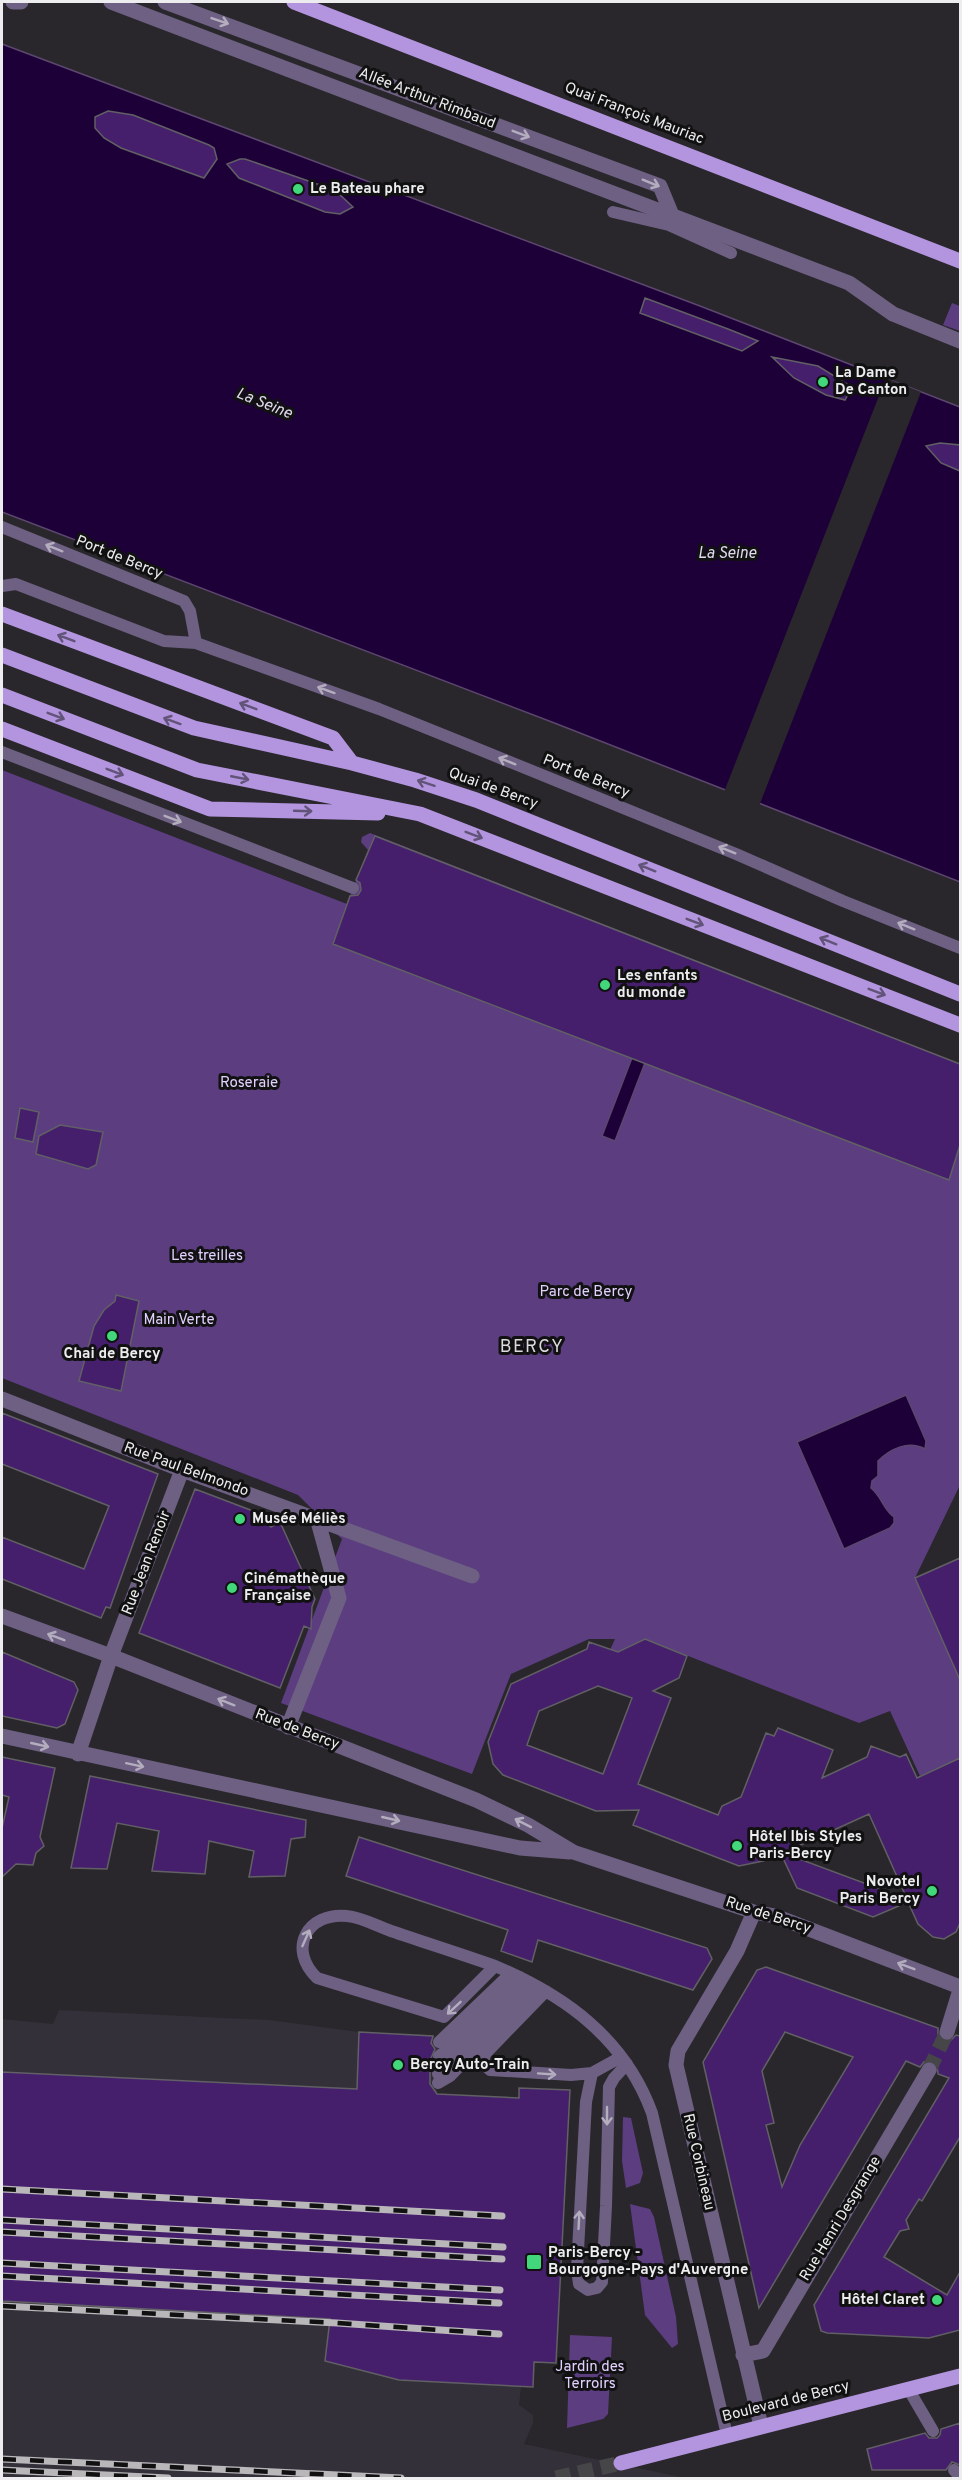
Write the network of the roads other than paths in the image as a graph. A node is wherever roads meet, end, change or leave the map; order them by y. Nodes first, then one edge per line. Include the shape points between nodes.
1 (13, 2) edge
2 (21, 2) edge
3 (111, 2) edge
4 (165, 2) edge
5 (294, 2) edge
6 (315, 5) edge
7 (613, 212) dead end
8 (670, 220) junction
9 (731, 253) dead end
10 (960, 261) edge
11 (960, 341) edge
12 (2, 527) edge
13 (2, 586) edge
14 (2, 614) edge
15 (196, 643) junction
16 (2, 655) edge
17 (2, 695) edge
18 (2, 729) edge
19 (2, 752) edge
20 (352, 763) junction
21 (420, 814) junction
22 (353, 888) dead end
23 (960, 948) edge
24 (960, 994) edge
25 (960, 1025) edge
26 (2, 1399) edge
27 (182, 1470) junction
28 (317, 1518) junction
29 (472, 1576) dead end
30 (2, 1616) edge
31 (111, 1656) junction
32 (288, 1726) junction
33 (2, 1736) edge
34 (78, 1754) junction
35 (573, 1852) junction
36 (754, 1912) junction
37 (495, 1966) junction
38 (529, 1982) junction
39 (960, 1988) edge
40 (947, 2032) tunnel mouth
41 (439, 2042) dead end
42 (439, 2056) dead end
43 (624, 2061) junction
44 (929, 2070) tunnel mouth
45 (592, 2073) junction
46 (438, 2078) dead end
47 (743, 2355) junction
48 (960, 2376) edge
49 (909, 2390) junction
50 (761, 2426) junction
51 (933, 2431) dead end
52 (727, 2435) junction
53 (621, 2463) tunnel mouth

1 - 2 street
3 - 8 street
4 -> 8 street, Allée Arthur Rimbaud via 660,186
5 - 6 main road, Quai François Mauriac
6 - 10 main road, Quai François Mauriac
7 - 8 lane
8 - 9 lane
8 - 11 street via 849,283 893,314
15 -> 12 lane, Port de Bercy via 190,611 184,601
13 - 15 lane, Port de Bercy via 16,584 164,641
20 -> 14 main road via 333,738
23 -> 15 lane, Port de Bercy via 379,709
20 -> 16 main road, Quai de Bercy via 194,729
17 -> 21 main road via 197,770
18 -> 21 main road via 210,808
19 -> 22 lane
24 -> 20 main road, Quai de Bercy via 476,800
21 -> 25 main road
26 - 27 street, Rue Paul Belmondo
27 - 28 street, Rue Paul Belmondo
27 - 31 street, Rue Jean Renoir
28 - 29 street, Rue Paul Belmondo
28 - 32 street via 339,1598
31 -> 30 street, Rue de Bercy
32 -> 31 street, Rue de Bercy
31 - 34 street
35 -> 32 street, Rue de Bercy via 476,1800
33 -> 34 street, Rue de Bercy
34 -> 35 street, Rue de Bercy via 520,1848
35 - 36 street, Rue de Bercy
39 -> 36 street, Rue de Bercy via 775,1916
36 - 47 street, Rue Corbineau via 737,1951 678,2051 676,2065
37 -> 37 lane via 444,2018 317,1978 303,1960 302,1948 312,1926 327,1918 347,1916
37 - 38 lane
38 - 41 lane
38 - 42 lane
38 - 43 lane via 586,2019
38 -> 45 lane via 483,2063 490,2070
38 - 46 lane
39 - 40 street
43 - 45 lane
43 -> 45 lane via 609,2087 602,2282 588,2290 579,2284 577,2269 586,2102
43 - 52 lane via 652,2113
44 - 47 street, Rue Henri Desgrange via 763,2351
47 - 50 street, Rue Corbineau
48 - 49 main road, Boulevard de Bercy
49 - 50 main road, Boulevard de Bercy
49 - 51 lane
50 - 52 main road, Boulevard de Bercy
52 - 53 main road, Boulevard de Bercy

